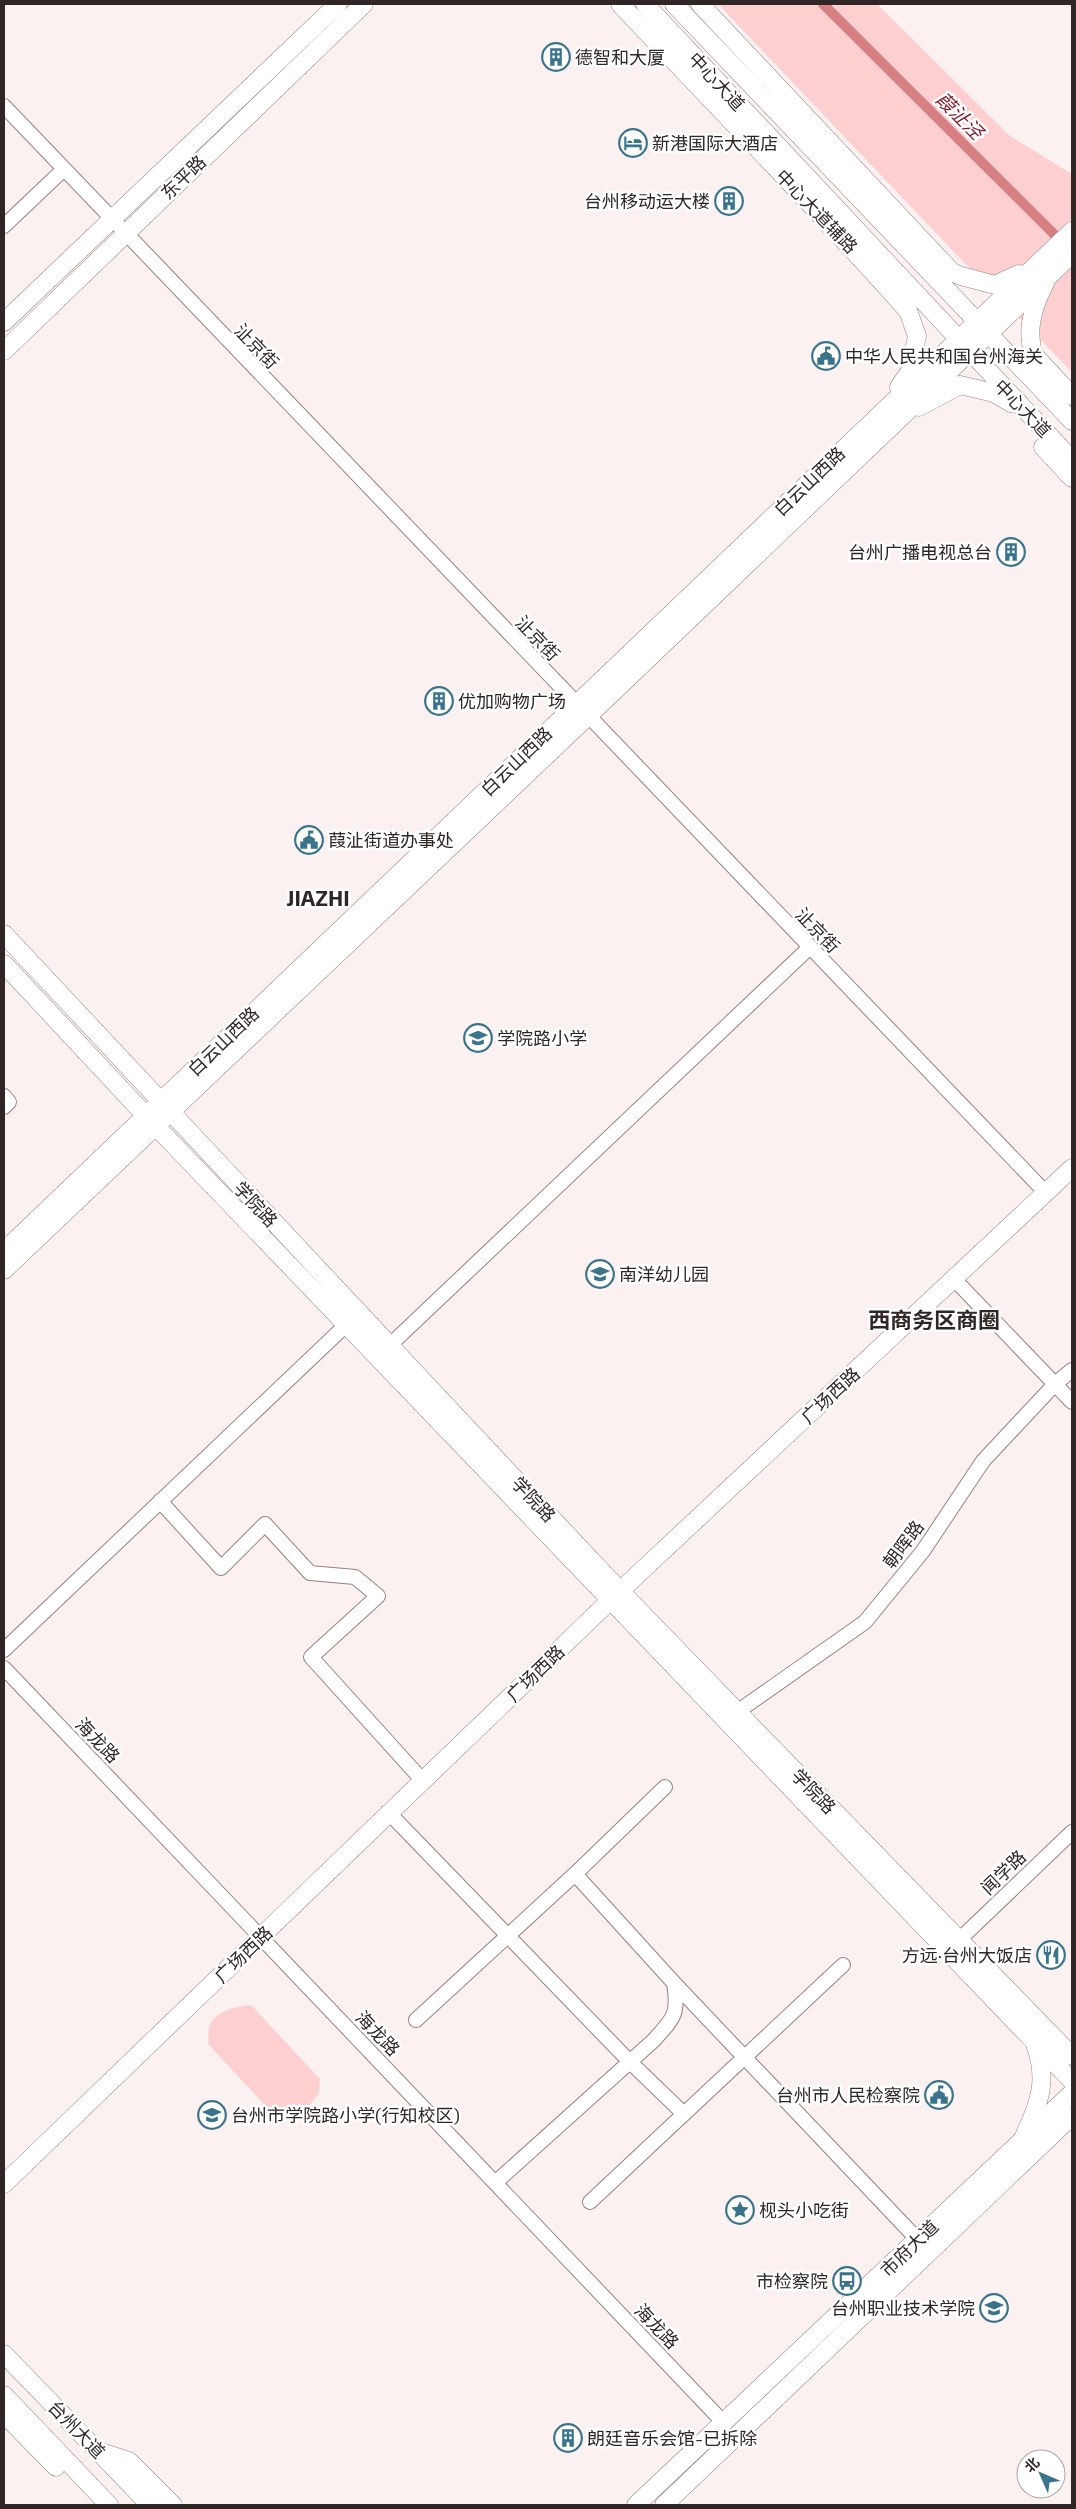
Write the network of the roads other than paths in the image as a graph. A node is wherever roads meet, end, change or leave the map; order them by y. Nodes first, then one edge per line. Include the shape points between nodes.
1 (338, 4) edge
2 (364, 4) edge
3 (620, 4) edge
4 (645, 4) edge
5 (674, 4) edge
6 (700, 4) edge
7 (4, 106) edge
8 (64, 169) junction
9 (111, 221) junction
10 (4, 226) edge
11 (1072, 230) edge
12 (124, 234) junction
13 (1072, 254) edge
14 (918, 258) junction
15 (1047, 266) junction
16 (892, 269) junction
17 (952, 272) junction
18 (908, 311) junction
19 (4, 322) edge
20 (982, 327) junction
21 (963, 345) junction
22 (4, 351) edge
23 (1032, 354) junction
24 (1043, 390) junction
25 (994, 393) junction
26 (1072, 396) edge
27 (886, 407) junction
28 (1028, 413) junction
29 (1072, 421) edge
30 (892, 425) junction
31 (1072, 460) edge
32 (1072, 478) edge
33 (575, 704) junction
34 (588, 717) junction
35 (4, 934) edge
36 (809, 948) junction
37 (4, 964) edge
38 (4, 1096) edge
39 (4, 1107) edge
40 (165, 1107) junction
41 (151, 1121) junction
42 (1072, 1168) edge
43 (1046, 1193) junction
44 (4, 1251) edge
45 (4, 1270) edge
46 (954, 1279) junction
47 (346, 1325) junction
48 (390, 1346) junction
49 (1072, 1370) edge
50 (1055, 1384) junction
51 (1072, 1402) edge
52 (160, 1501) junction
53 (615, 1596) junction
54 (4, 1650) edge
55 (4, 1668) edge
56 (737, 1712) junction
57 (423, 1781) junction
58 (664, 1787) dead end
59 (389, 1813) junction
60 (1072, 1832) edge
61 (575, 1874) junction
62 (507, 1935) junction
63 (261, 1937) junction
64 (959, 1940) junction
65 (842, 1965) dead end
66 (674, 1983) junction
67 (416, 2020) dead end
68 (1041, 2035) junction
69 (1072, 2040) edge
70 (1072, 2056) edge
71 (744, 2057) junction
72 (630, 2062) junction
73 (1072, 2081) edge
74 (1072, 2093) edge
75 (684, 2114) junction
76 (1072, 2116) edge
77 (1072, 2135) edge
78 (1022, 2141) junction
79 (1041, 2146) junction
80 (495, 2183) junction
81 (4, 2184) edge
82 (590, 2202) dead end
83 (918, 2240) junction
84 (4, 2354) edge
85 (4, 2395) edge
86 (4, 2414) edge
87 (724, 2423) junction
88 (98, 2452) junction
89 (94, 2505) edge
90 (109, 2505) edge
91 (150, 2505) edge
92 (173, 2505) edge
93 (636, 2505) edge
94 (664, 2505) edge

1 - 9 main road, 东平路
2 - 12 main road, 东平路
3 - 18 main road, 中心大道辅路 via 844,238
4 - 16 main road, 中心大道
5 - 14 main road, 中心大道
6 - 17 main road
7 - 8 street, 沚京街
8 - 9 street, 沚京街
8 - 10 street
9 - 12 street, 沚京街
9 - 19 main road, 东平路
11 - 15 main road, 白云山西路
12 - 22 main road, 东平路
12 - 33 street, 沚京街
13 - 15 main road, 白云山西路
14 - 17 main road, 中心大道
14 - 20 main road, 中心大道
15 - 17 main road, 中心大道 via 995,285
15 - 20 main road, 白云山西路
15 - 23 main road, 中心大道 via 1029,327
16 - 18 main road, 中心大道
16 - 21 main road, 中心大道
18 - 27 main road, 中心大道 via 917,336 910,371
20 - 21 main road, 白云山西路
20 - 24 main road, 中心大道
21 - 27 main road, 白云山西路
21 - 28 main road, 中心大道
21 - 30 main road, 白云山西路
23 - 24 main road, 中心大道
23 - 26 main road
24 - 29 main road, 中心大道
25 - 28 main road, 白云山西路
25 - 30 main road, 白云山西路 via 960,385
25 - 32 main road
27 - 33 main road, 白云山西路
28 - 31 main road, 中心大道
30 - 34 main road, 白云山西路
33 - 34 street, 沚京街
33 - 40 main road, 白云山西路
34 - 36 street, 沚京街
34 - 40 main road, 白云山西路
35 - 40 main road, 学院路
36 - 43 street, 沚京街
36 - 48 street
37 - 41 main road, 学院路
38 - 39 street via 9,1102
40 - 41 main road, 白云山西路
40 - 48 main road, 学院路
41 - 44 main road, 白云山西路
41 - 45 main road, 白云山西路
41 - 47 main road, 学院路
42 - 43 main road, 广场西路
43 - 46 main road, 广场西路
46 - 50 street
46 - 53 main road, 广场西路
47 - 52 street
47 - 53 main road, 学院路
48 - 53 main road, 学院路
49 - 50 street, 朝晖路
50 - 51 street
50 - 56 street, 朝晖路 via 984,1460 923,1551 865,1622
52 - 54 street
52 - 57 street via 220,1568 265,1524 310,1573 355,1576 378,1596 311,1657
53 - 56 main road, 学院路
53 - 57 main road, 广场西路
53 - 68 main road, 学院路
55 - 63 street, 海龙路
56 - 64 main road, 学院路
57 - 59 main road, 广场西路
58 - 61 street
59 - 62 street
59 - 63 main road, 广场西路
60 - 64 street, 闻学路
61 - 62 street
61 - 66 street
62 - 67 street
62 - 72 street
63 - 80 street, 海龙路
63 - 81 main road, 广场西路
64 - 68 main road, 学院路
65 - 71 street
66 - 71 street
66 - 72 street via 677,2001 673,2019
68 - 69 main road
68 - 70 main road, 学院路
68 - 73 main road, 学院路
68 - 78 main road via 1043,2086
71 - 75 street
71 - 83 street
72 - 75 street
72 - 80 street
74 - 78 main road, 市府大道
75 - 82 street
76 - 79 main road, 市府大道
77 - 79 main road
78 - 83 main road, 市府大道
79 - 94 main road, 市府大道
80 - 87 street, 海龙路
83 - 87 main road, 市府大道
84 - 88 main road, 台州大道
85 - 90 main road, 台州大道
86 - 89 main road
87 - 93 main road, 市府大道
88 - 91 main road, 台州大道
88 - 92 main road via 130,2461

